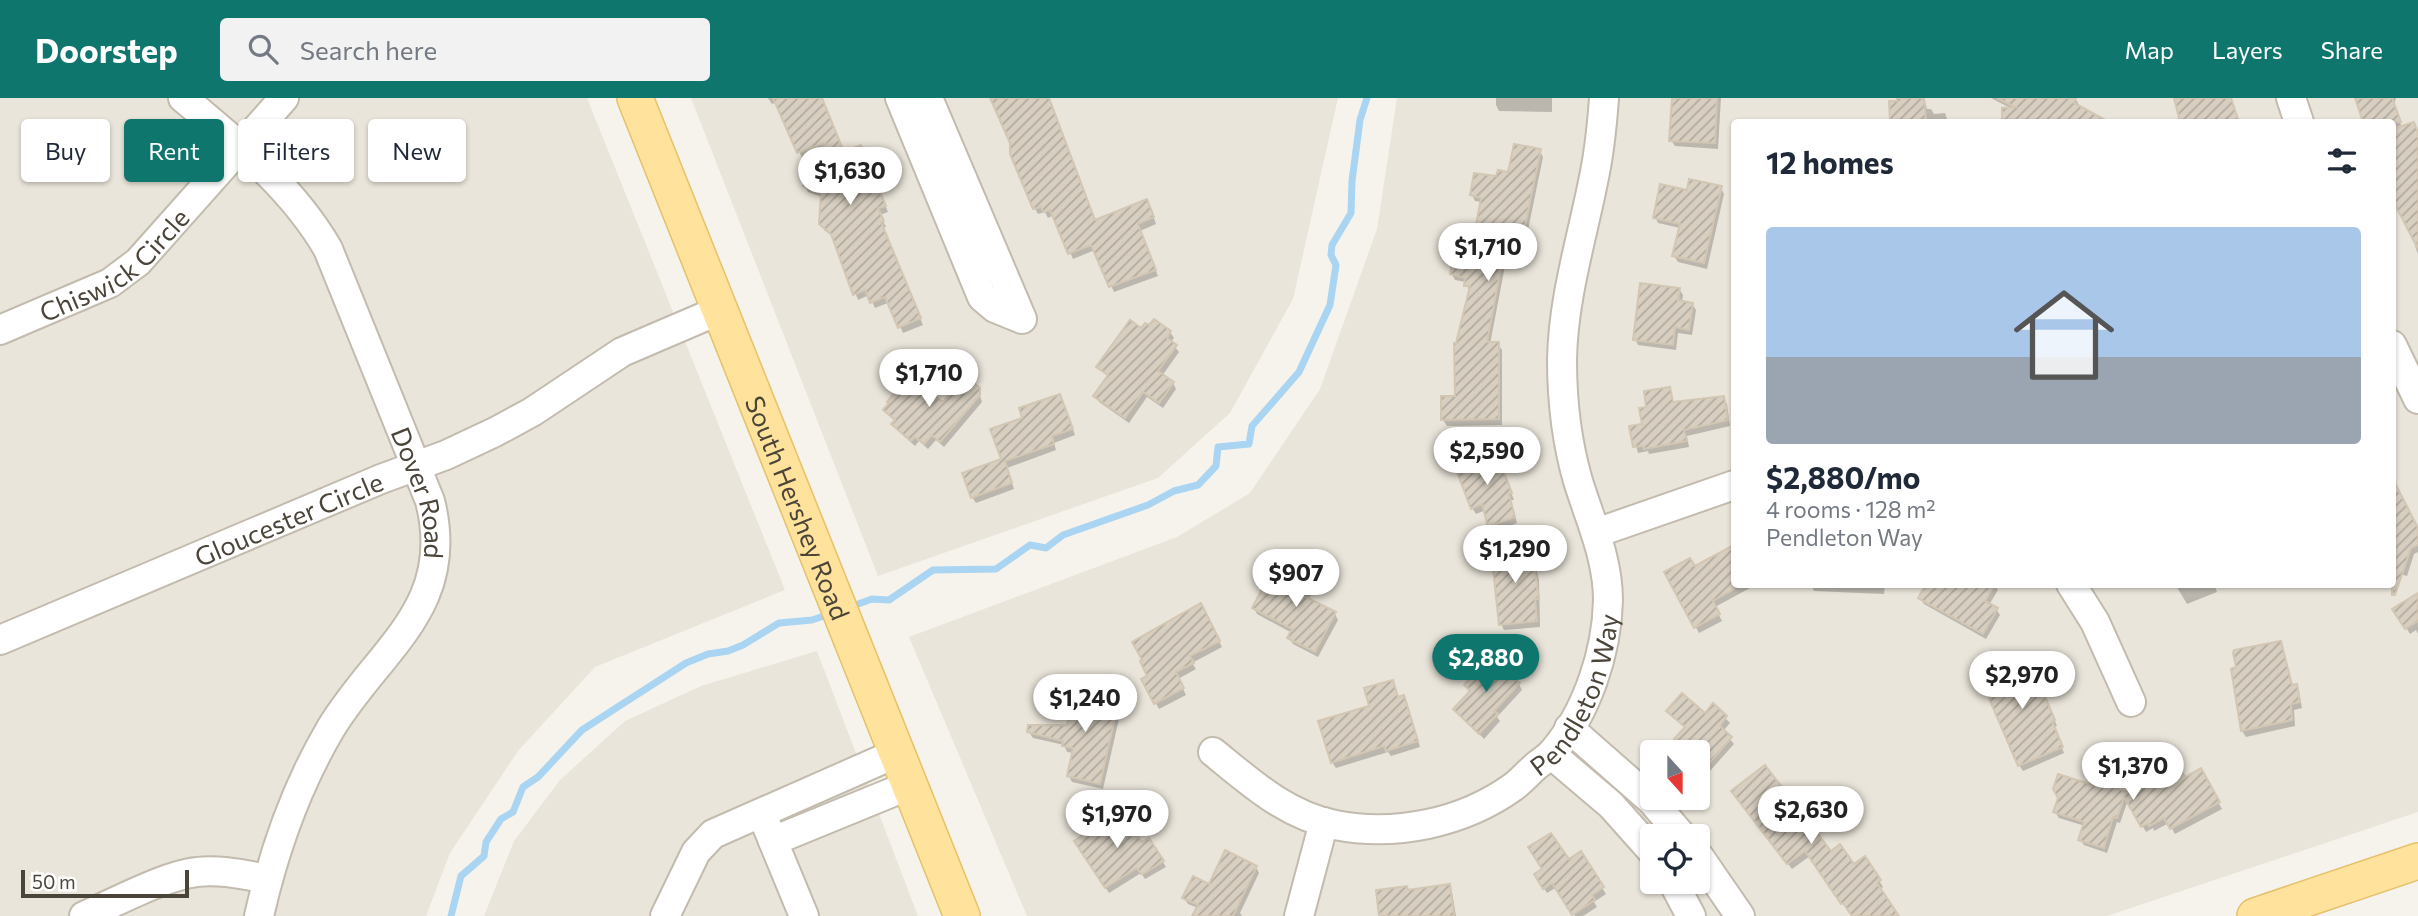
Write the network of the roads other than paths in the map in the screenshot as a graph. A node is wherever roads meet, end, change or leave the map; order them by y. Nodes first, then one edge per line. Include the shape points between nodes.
1 (183, 98) edge
2 (284, 98) edge
3 (635, 98) edge
4 (900, 98) edge
5 (928, 98) edge
6 (1604, 98) edge
7 (2291, 98) edge
8 (266, 119) edge
9 (2298, 119) edge
10 (238, 146) edge
11 (238, 150) edge
12 (276, 182) edge
13 (720, 310) junction
14 (0, 330) edge
15 (2396, 353) edge
16 (2418, 399) edge
17 (416, 466) junction
18 (1731, 486) edge
19 (1595, 533) junction
20 (2074, 588) edge
21 (0, 640) edge
22 (2131, 702) dead end
23 (1569, 728) junction
24 (1213, 752) dead end
25 (1551, 754) junction
26 (903, 769) junction
27 (761, 812) junction
28 (1324, 822) junction
29 (1672, 824) edge
30 (1640, 838) edge
31 (773, 841) junction
32 (2418, 861) edge
33 (1710, 872) edge
34 (268, 879) junction
35 (1679, 894) edge
36 (84, 916) edge
37 (259, 916) edge
38 (665, 916) edge
39 (804, 916) edge
40 (962, 916) edge
41 (1299, 916) edge
42 (1691, 916) edge
43 (1740, 916) edge
44 (2255, 916) edge

1 - 10 street, Dover Road
2 - 8 street, Chiswick Circle
3 - 13 main road, South Hershey Road
4 - 5 street via 952,190
6 - 19 street, Pendleton Way via 1593,181 1566,302 1562,361 1566,423 1577,479
7 - 9 street
11 - 14 street, Chiswick Circle via 138,262 110,283
12 - 17 street, Dover Road via 316,227 328,249
13 - 17 street, Gloucester Circle via 622,352 532,412
13 - 26 main road, South Hershey Road
15 - 16 street
17 - 21 street, Gloucester Circle
17 - 34 street, Dover Road via 435,520 432,578 417,614 358,688 308,771
18 - 19 street
19 - 23 street, Pendleton Way via 1607,586 1605,636 1592,680
20 - 22 street via 2095,622
23 - 25 street, Pendleton Way
23 - 29 street
24 - 28 street, Pendleton Way via 1267,796
25 - 28 street, Pendleton Way via 1512,788 1443,821 1383,829
25 - 30 street
26 - 27 street
26 - 31 street
26 - 40 main road, South Hershey Road
27 - 31 street
27 - 38 street via 703,842
28 - 41 street
31 - 39 street
32 - 44 main road
33 - 43 street
34 - 36 street via 198,872
34 - 37 street, Dover Road
35 - 42 street

